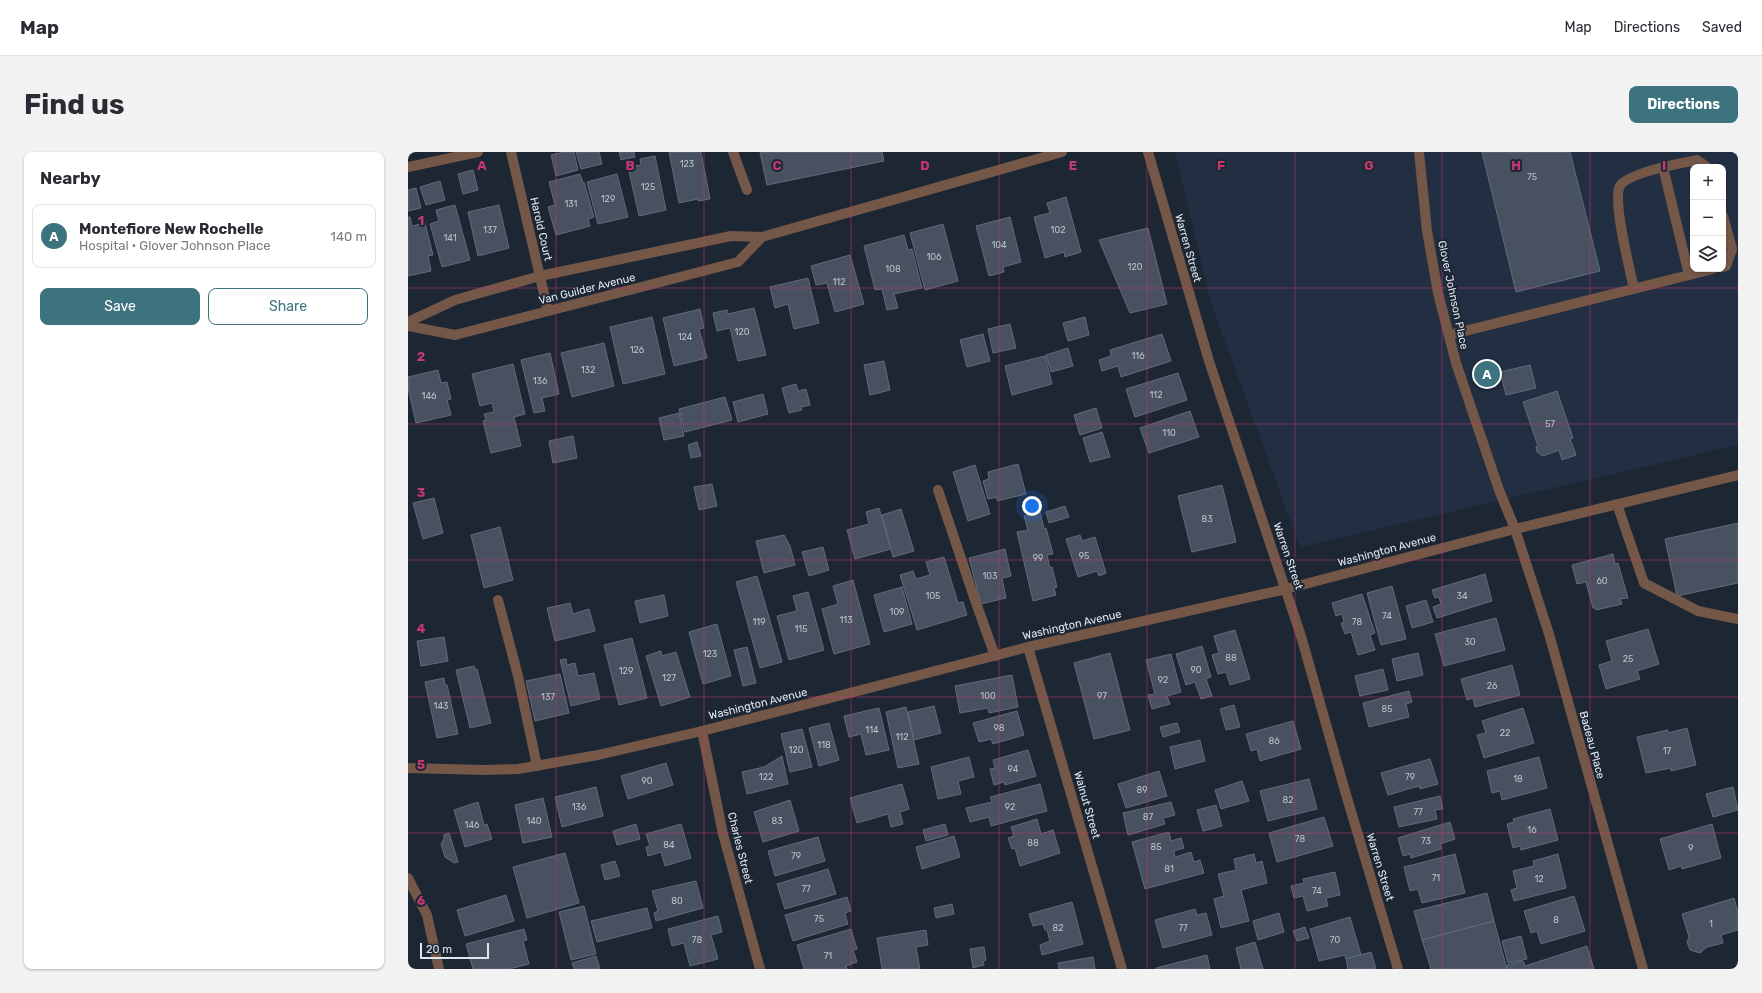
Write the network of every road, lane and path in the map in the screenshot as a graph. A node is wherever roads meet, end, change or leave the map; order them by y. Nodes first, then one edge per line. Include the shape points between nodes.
1 (478, 152) edge
2 (512, 152) edge
3 (733, 152) edge
4 (1062, 152) edge
5 (1148, 152) edge
6 (1419, 152) edge
7 (1703, 164) edge
8 (1663, 167) junction
9 (408, 168) edge
10 (746, 190) dead end
11 (1726, 227) edge
12 (762, 237) junction
13 (1726, 266) edge
14 (1701, 272) edge
15 (1689, 275) junction
16 (540, 276) junction
17 (1634, 289) junction
18 (548, 311) junction
19 (408, 322) edge
20 (408, 326) edge
21 (1449, 334) junction
22 (1738, 475) edge
23 (938, 490) dead end
24 (1617, 504) junction
25 (1516, 529) junction
26 (1286, 589) junction
27 (498, 600) dead end
28 (1738, 620) edge
29 (1028, 647) junction
30 (995, 656) junction
31 (702, 731) junction
32 (537, 766) junction
33 (408, 768) edge
34 (408, 878) edge
35 (439, 969) edge
36 (760, 969) edge
37 (1122, 969) edge
38 (1398, 969) edge
39 (1643, 969) edge

1 - 9 street
2 - 16 street, Harold Court
3 - 10 street
4 - 12 street, Van Guilder Avenue
5 - 26 street, Warren Street via 1209,362
6 - 21 street, Glover Johnson Place via 1427,231 1438,293
7 - 8 street via 1697,160
8 - 15 street
8 - 17 street via 1630,177 1620,186 1617,199
11 - 13 street via 1732,249
12 - 16 street, Van Guilder Avenue via 731,236
12 - 18 street, Van Guilder Avenue via 738,262
14 - 15 street
15 - 17 street
16 - 18 street, Harold Court
16 - 19 street, Van Guilder Avenue via 455,300
17 - 21 street
18 - 20 street, Van Guilder Avenue via 455,335
21 - 25 street, Glover Johnson Place via 1456,363 1498,490
22 - 24 street, Washington Avenue
23 - 30 street
24 - 25 street, Washington Avenue
24 - 28 street via 1644,583 1698,611
25 - 26 street, Washington Avenue
25 - 39 street, Badeau Place via 1549,634
26 - 29 street, Washington Avenue
26 - 38 street, Warren Street
27 - 32 street via 518,676
29 - 30 street, Washington Avenue
29 - 37 street, Walnut Street
30 - 31 street, Washington Avenue
31 - 32 street, Washington Avenue
31 - 36 street, Charles Street via 724,834
32 - 33 street, Washington Avenue via 485,770
34 - 35 street via 427,915

